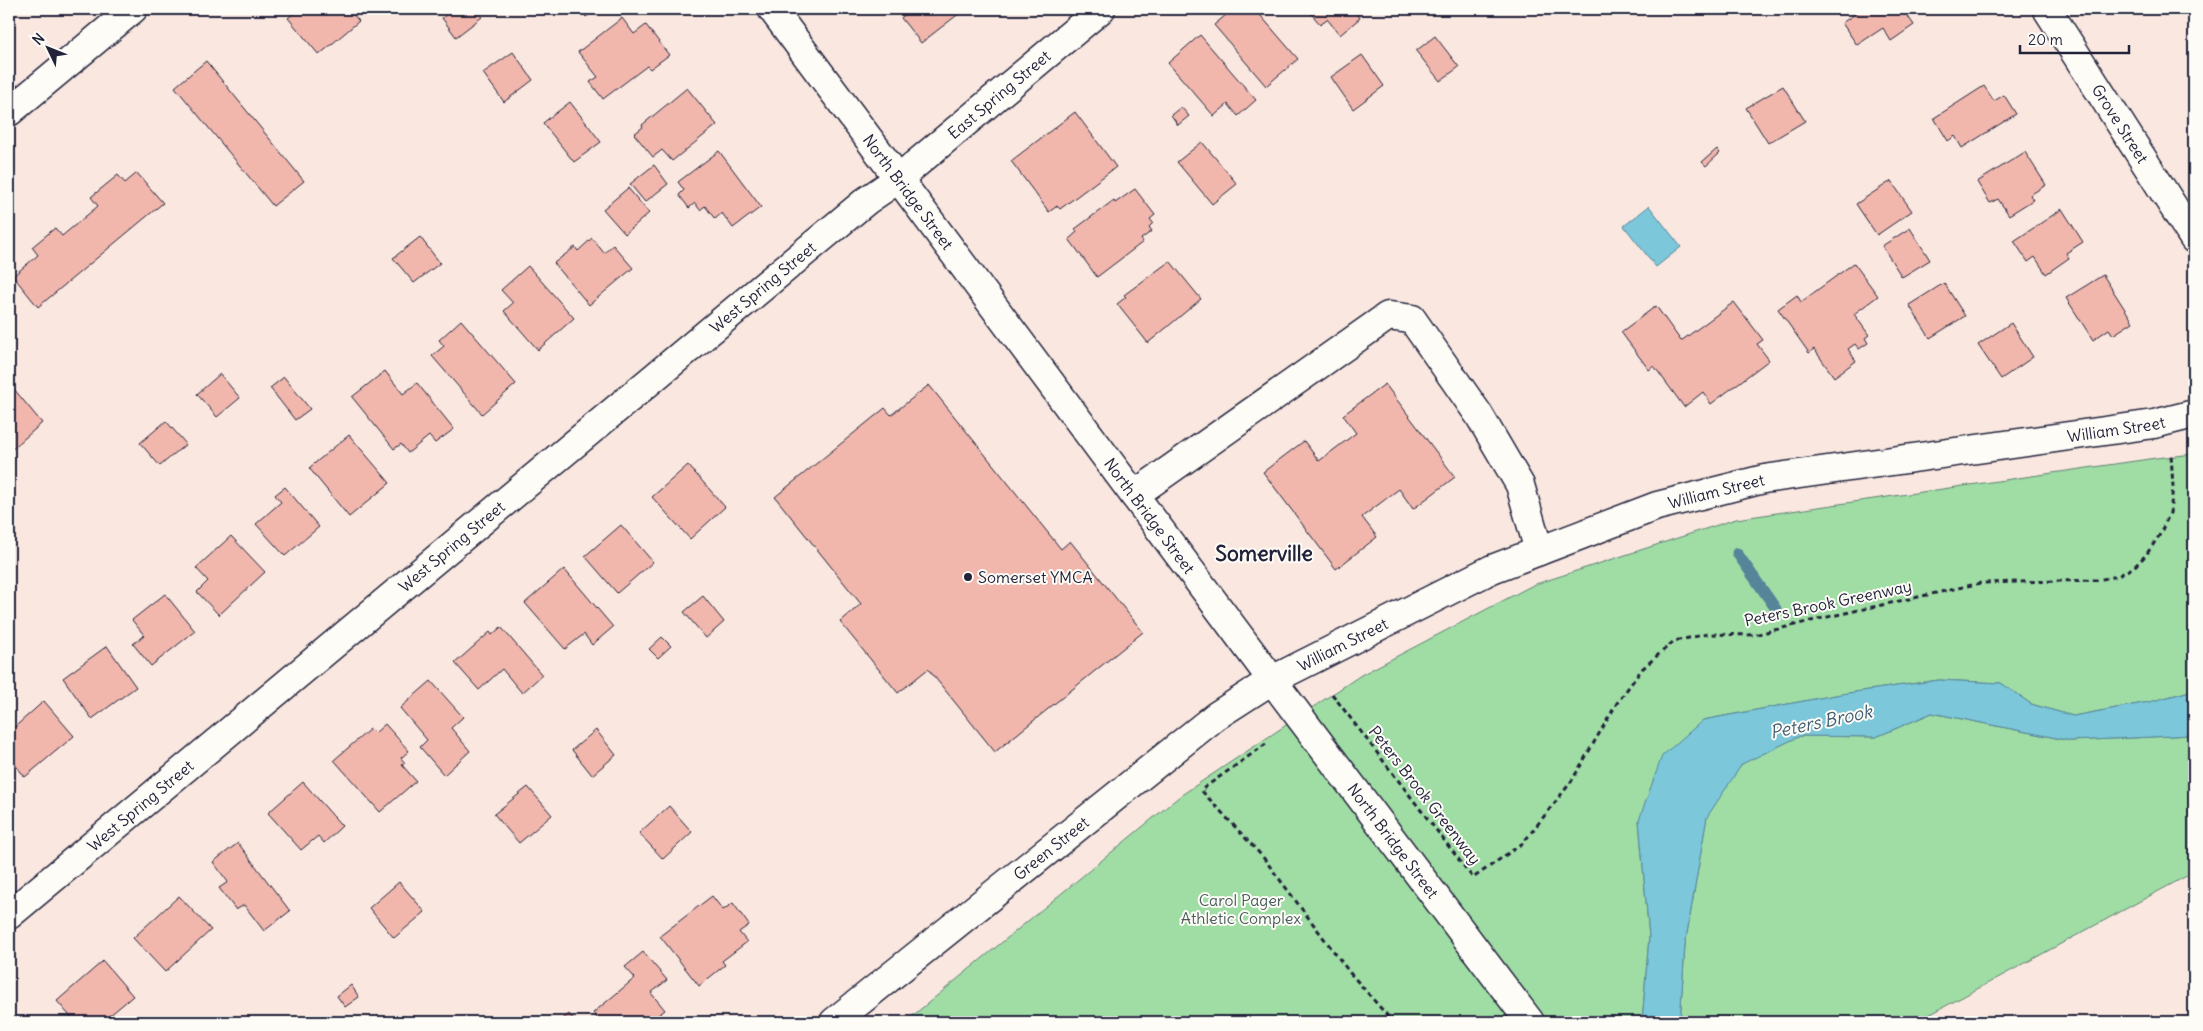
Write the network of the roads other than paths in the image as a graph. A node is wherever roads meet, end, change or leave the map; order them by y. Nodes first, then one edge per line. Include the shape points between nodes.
1 (133, 9) edge
2 (772, 9) edge
3 (1101, 9) edge
4 (2047, 9) edge
5 (9, 112) edge
6 (898, 179) junction
7 (2194, 239) edge
8 (2194, 414) edge
9 (1134, 495) junction
10 (1539, 551) junction
11 (1272, 680) junction
12 (9, 915) edge
13 (834, 1022) edge
14 (1530, 1022) edge

1 - 5 street
2 - 6 street, North Bridge Street
3 - 6 street, East Spring Street
4 - 7 street, Grove Street
6 - 9 street, North Bridge Street
6 - 12 street, West Spring Street via 859,208
8 - 10 street, William Street via 2154,424 1764,480 1657,506
9 - 10 street via 1388,316 1412,319 1479,415 1520,485
9 - 11 street, North Bridge Street
10 - 11 street, William Street via 1492,569
11 - 13 street, Green Street via 1216,716
11 - 14 street, North Bridge Street

